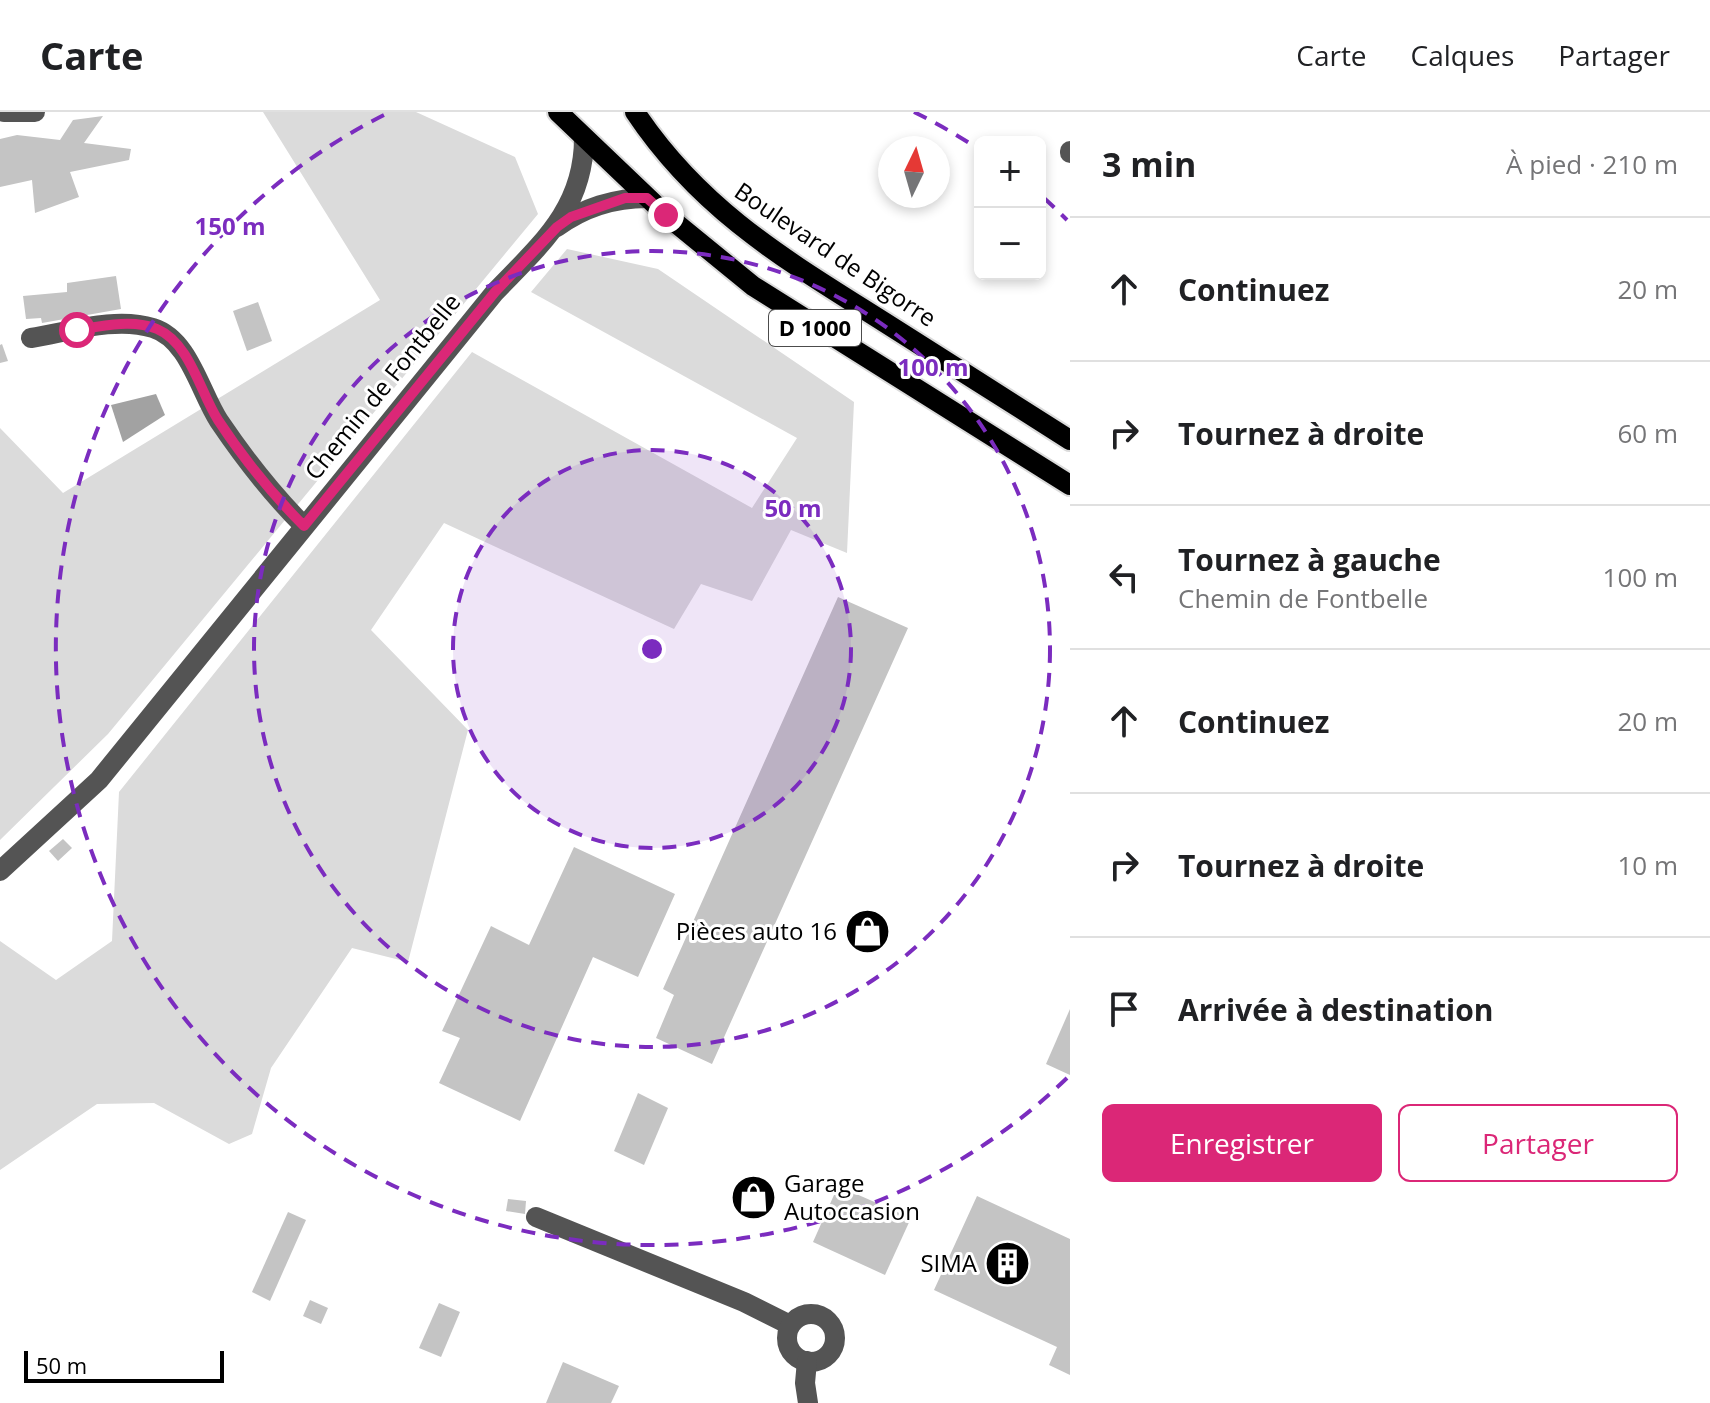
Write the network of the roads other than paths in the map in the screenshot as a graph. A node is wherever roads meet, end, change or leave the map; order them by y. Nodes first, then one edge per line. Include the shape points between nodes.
1 (4, 112) edge
2 (35, 112) edge
3 (558, 112) edge
4 (635, 112) edge
5 (584, 138) junction
6 (647, 198) junction
7 (557, 227) junction
8 (31, 338) dead end
9 (1070, 440) edge
10 (1070, 485) edge
11 (304, 526) junction
12 (0, 871) edge
13 (536, 1217) dead end
14 (790, 1325) junction
15 (807, 1361) junction
16 (808, 1403) edge

1 - 2 street
3 - 5 main road, D 1000
4 - 9 main road, Boulevard de Bigorre / D 1000 via 679,169 730,220
5 - 6 main road, D 1000
5 - 7 street, Chemin de Fontbelle via 582,177
6 - 7 street via 625,198
6 - 10 main road, D 1000 via 753,286
7 - 11 street, Chemin de Fontbelle via 495,292
8 - 11 street via 110,325 156,328 170,337 218,419 277,499
11 - 12 street, Chemin de Fontbelle via 99,780
13 - 14 street
14 - 15 street via 789,1349
14 - 15 street via 812,1313 832,1326 830,1353
15 - 16 street

